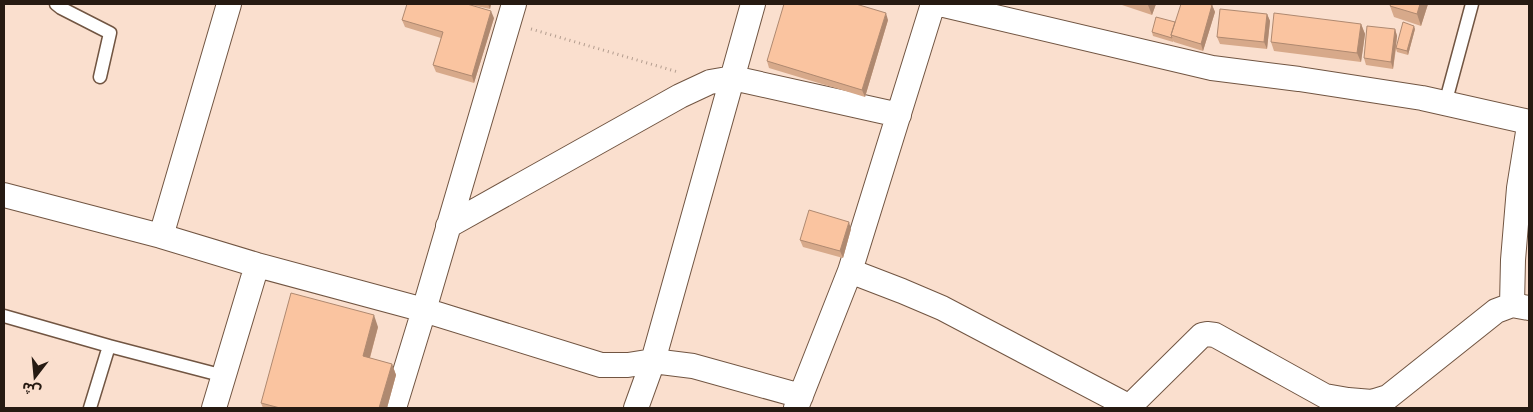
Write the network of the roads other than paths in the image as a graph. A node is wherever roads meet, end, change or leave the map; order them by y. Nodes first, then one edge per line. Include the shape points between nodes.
1 (56, 4) edge
2 (230, 4) edge
3 (753, 4) edge
4 (933, 4) edge
5 (940, 4) edge
6 (1472, 4) edge
7 (512, 13) edge
8 (100, 77) dead end
9 (733, 78) junction
10 (1445, 104) junction
11 (899, 115) junction
12 (1529, 122) edge
13 (1529, 126) edge
14 (4, 194) edge
15 (448, 226) junction
16 (161, 236) junction
17 (257, 264) junction
18 (850, 271) junction
19 (1521, 307) edge
20 (424, 310) junction
21 (4, 316) edge
22 (109, 346) junction
23 (653, 361) junction
24 (224, 376) junction
25 (1321, 402) edge
26 (802, 403) edge
27 (90, 408) edge
28 (214, 408) edge
29 (394, 408) edge
30 (636, 408) edge
31 (1130, 408) edge

1 - 8 lane via 110,33
2 - 16 street
3 - 9 street
4 - 11 street
5 - 10 street via 1212,68
6 - 10 lane
7 - 15 street
9 - 11 street
9 - 15 street via 710,82 672,101
9 - 23 street
10 - 12 street
11 - 18 street
13 - 19 street via 1519,188 1513,260
14 - 16 street
15 - 20 street
16 - 17 street
17 - 20 street
17 - 24 street
18 - 26 street
18 - 31 street via 942,308
19 - 25 street via 1496,311 1388,398 1372,402
20 - 23 street via 601,365
20 - 29 street
21 - 22 lane
22 - 24 lane
22 - 27 lane
23 - 26 street via 693,366
23 - 30 street
24 - 28 street
25 - 31 street via 1215,335 1207,334 1202,335

